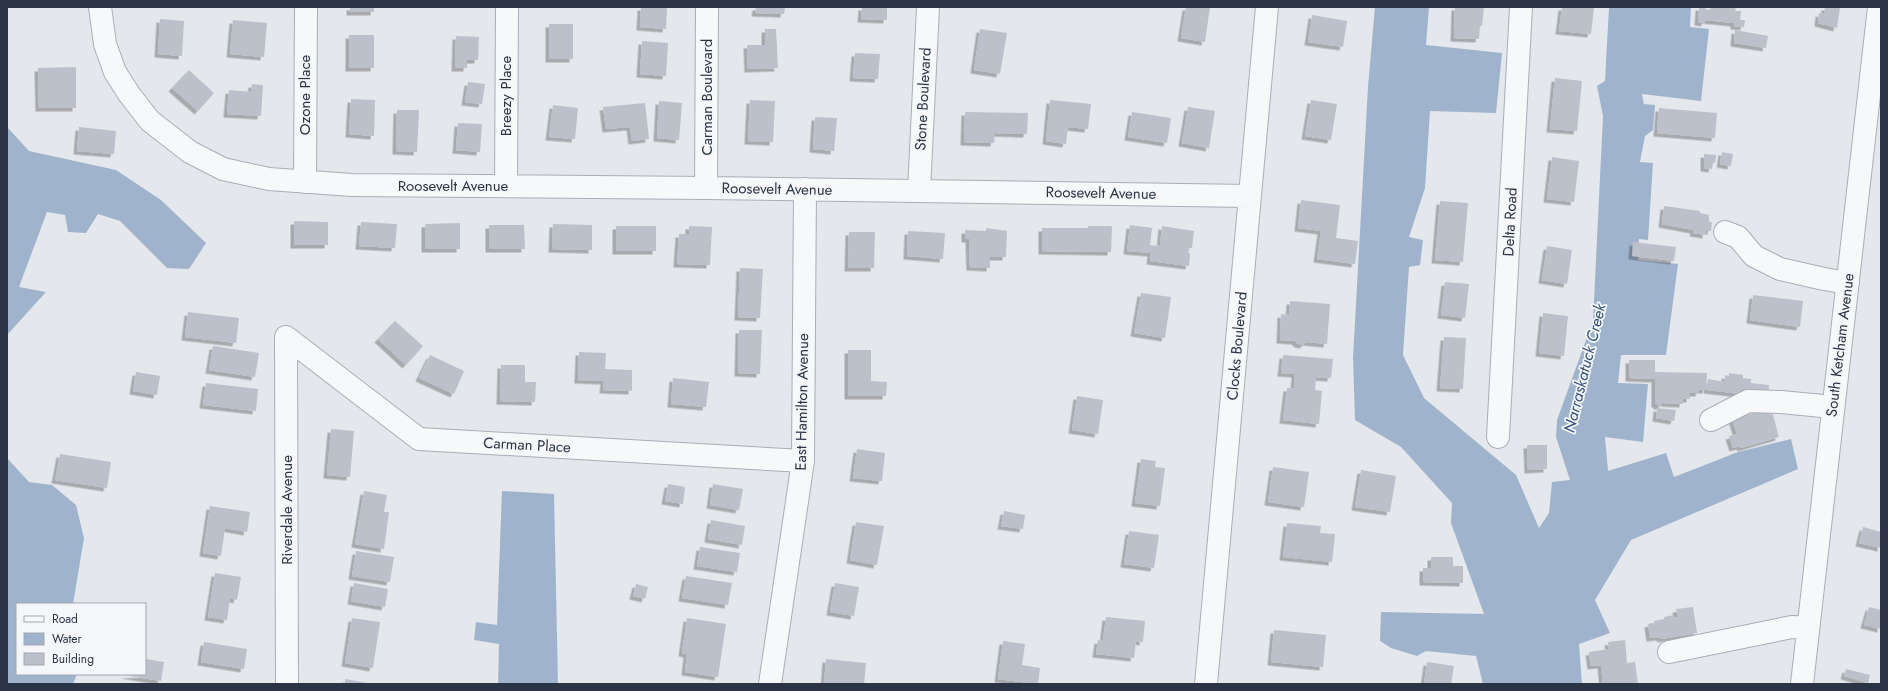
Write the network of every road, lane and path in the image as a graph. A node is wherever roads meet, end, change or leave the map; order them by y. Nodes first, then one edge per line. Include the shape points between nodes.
1 (100, 7) edge
2 (306, 7) edge
3 (507, 7) edge
4 (707, 7) edge
5 (928, 7) edge
6 (1267, 7) edge
7 (1521, 7) edge
8 (1879, 21) edge
9 (1876, 89) edge
10 (305, 182) junction
11 (506, 186) junction
12 (706, 188) junction
13 (805, 189) junction
14 (919, 191) junction
15 (1249, 196) junction
16 (1726, 232) dead end
17 (1848, 283) junction
18 (286, 337) joint
19 (1833, 407) junction
20 (1710, 420) dead end
21 (1498, 437) dead end
22 (803, 461) junction
23 (1808, 628) junction
24 (1669, 652) dead end
25 (287, 684) edge
26 (770, 684) edge
27 (1206, 684) edge
28 (1802, 684) edge

1 - 10 street, Roosevelt Avenue via 105,44 115,72 128,94 150,121 190,152 223,168 262,178
2 - 10 street, Ozone Place
3 - 11 street, Breezy Place
4 - 12 street, Carman Boulevard
5 - 14 street, Stone Boulevard
6 - 15 street, Clocks Boulevard
7 - 21 street, Delta Road
8 - 9 street, South Ketcham Avenue
9 - 17 street, South Ketcham Avenue
10 - 11 street, Roosevelt Avenue via 352,185
11 - 12 street, Roosevelt Avenue
12 - 13 street, Roosevelt Avenue
13 - 14 street, Roosevelt Avenue
13 - 22 street, East Hamilton Avenue
14 - 15 street, Roosevelt Avenue
15 - 27 street, Clocks Boulevard
16 - 17 street via 1738,237 1754,256 1780,269
17 - 19 street, South Ketcham Avenue
18 - 22 street, Carman Place via 419,439
18 - 25 street, Riverdale Avenue
19 - 20 street via 1748,401
19 - 23 street, South Ketcham Avenue
22 - 26 street, East Hamilton Avenue
23 - 24 street via 1792,627
23 - 28 street, South Ketcham Avenue

